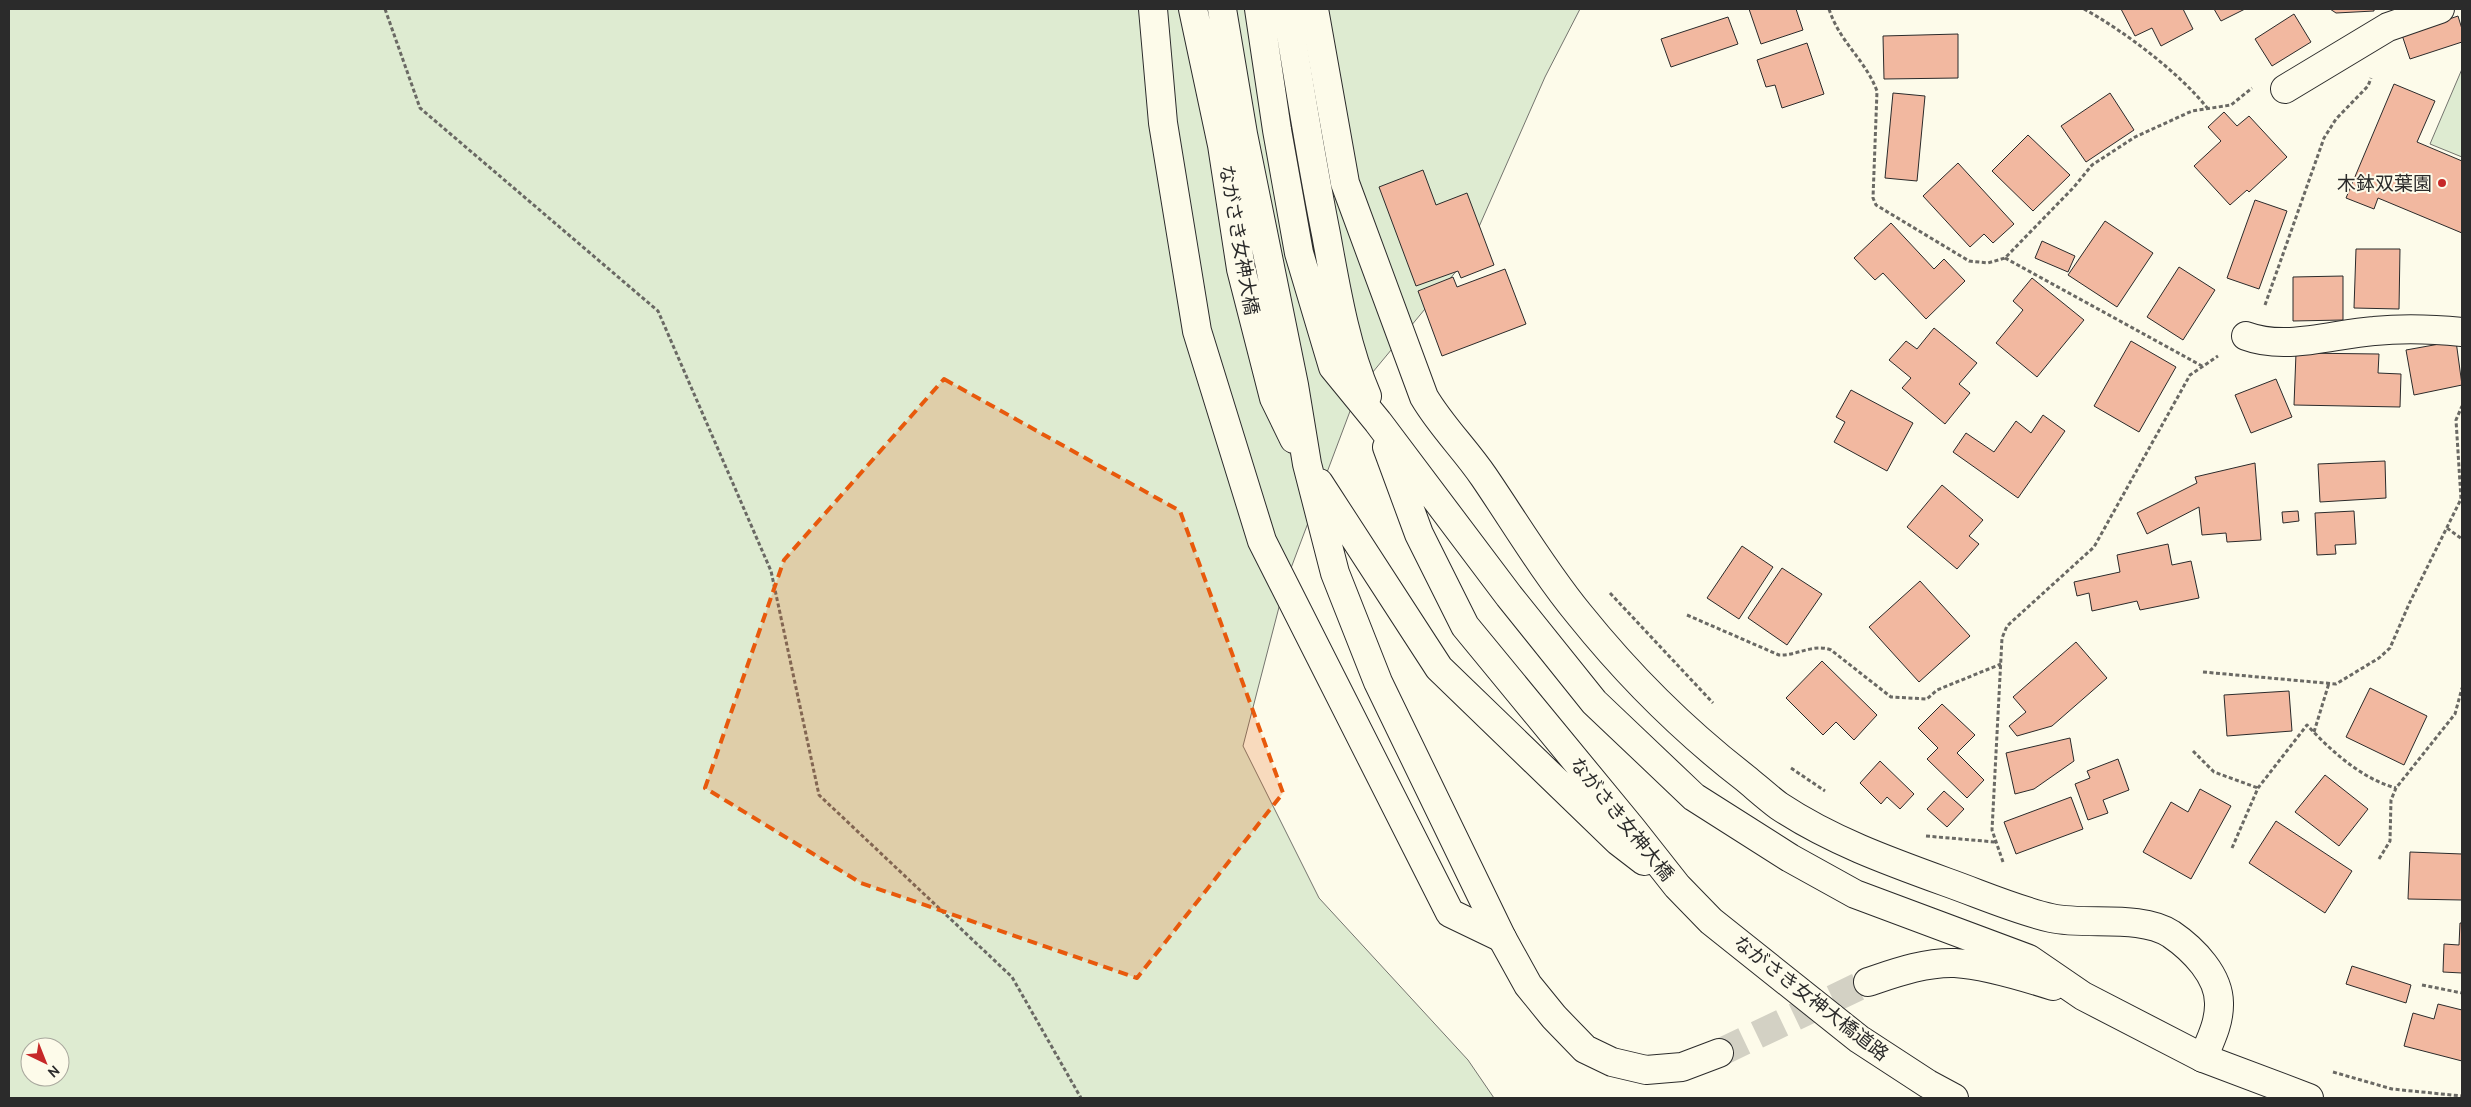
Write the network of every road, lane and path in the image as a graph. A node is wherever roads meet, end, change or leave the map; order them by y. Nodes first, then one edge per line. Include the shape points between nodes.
1 (385, 9) edge
2 (1153, 9) edge
3 (1193, 9) edge
4 (1222, 9) edge
5 (1259, 9) edge
6 (1287, 9) edge
7 (1314, 9) edge
8 (1829, 9) edge
9 (2084, 9) edge
10 (2440, 9) edge
11 (2365, 75) dead end
12 (2285, 89) joint
13 (2208, 109) junction
14 (2006, 258) junction
15 (2462, 332) edge
16 (2246, 336) junction
17 (2202, 366) junction
18 (2462, 406) edge
19 (1378, 422) junction
20 (1307, 464) junction
21 (2447, 528) junction
22 (2462, 539) edge
23 (1605, 588) dead end
24 (1687, 615) dead end
25 (2001, 664) junction
26 (2203, 672) dead end
27 (2328, 683) junction
28 (2462, 688) edge
29 (1719, 709) dead end
30 (2314, 732) junction
31 (2193, 751) dead end
32 (1784, 764) dead end
33 (2258, 788) junction
34 (2396, 788) junction
35 (1831, 794) dead end
36 (1918, 835) dead end
37 (1995, 842) junction
38 (2232, 848) dead end
39 (2379, 859) dead end
40 (2003, 862) dead end
41 (1677, 886) junction
42 (1502, 938) junction
43 (1868, 982) tunnel mouth
44 (2422, 985) dead end
45 (2462, 993) edge
46 (2083, 996) junction
47 (1719, 1053) tunnel mouth
48 (2203, 1058) junction
49 (2329, 1071) dead end
50 (2462, 1096) edge
51 (1080, 1098) edge
52 (1954, 1098) edge
53 (2309, 1098) edge

1 - 51 path via 420,108 658,311 772,571 819,795 1012,976
2 - 42 main road via 1162,123 1197,331 1262,542 1450,913
3 - 20 main road, ながさき女神大橋 via 1222,145 1241,269 1274,398
4 - 20 main road, ながさき女神大橋
5 - 19 main road, ながさき女神大橋 via 1299,253 1332,367
6 - 19 main road, ながさき女神大橋 via 1331,265 1354,367
7 - 48 main road via 1345,183 1424,397 1475,464 1578,613 1650,695 1698,742 1779,805 1821,830 1865,852 2048,918 2136,924 2159,928 2170,934 2207,969 2218,991 2215,1028
8 - 14 path via 1836,30 1872,77 1878,91 1873,198 1876,205 1969,261 1988,263
9 - 13 path via 2110,24 2166,68
10 - 12 main road via 2388,27
11 - 16 path via 2371,78 2368,86 2324,138 2263,311
12 - 13 path via 2258,83 2231,104
13 - 14 path via 2192,111 2134,137 2092,165
14 - 17 path
15 - 16 main road via 2376,330 2280,342
16 - 17 path
17 - 25 path via 2190,375 2094,547 2007,626 2002,638
18 - 21 path via 2456,420 2461,500
19 - 41 main road, ながさき女神大橋 via 1419,534 1465,626
19 - 46 main road via 1508,596 1594,702 1694,797 1790,858 1855,894 2029,959
20 - 41 main road, ながさき女神大橋 via 1439,668 1618,840
20 - 42 main road via 1335,572 1378,682
21 - 22 path
21 - 27 path via 2390,648 2380,658 2336,684
23 - 29 path
24 - 25 path via 1779,655 1820,646 1831,650 1891,697 1897,698 1927,699 1937,690
25 - 37 path via 1992,830
26 - 27 path
27 - 30 path
28 - 34 path via 2455,714
30 - 33 path via 2307,725
30 - 34 path via 2329,749 2382,784
31 - 33 path via 2214,772
32 - 35 path
33 - 38 path
34 - 39 path via 2391,800 2390,841
36 - 37 path
37 - 40 path
41 - 52 main road, ながさき女神大橋道路 via 1711,922 1859,1039
42 - 47 main road via 1528,985 1585,1049 1612,1062 1646,1070 1682,1066
43 - 46 main road via 1908,969 1954,963 2022,976
44 - 45 path
46 - 48 main road
48 - 53 main road
49 - 50 path via 2392,1088

